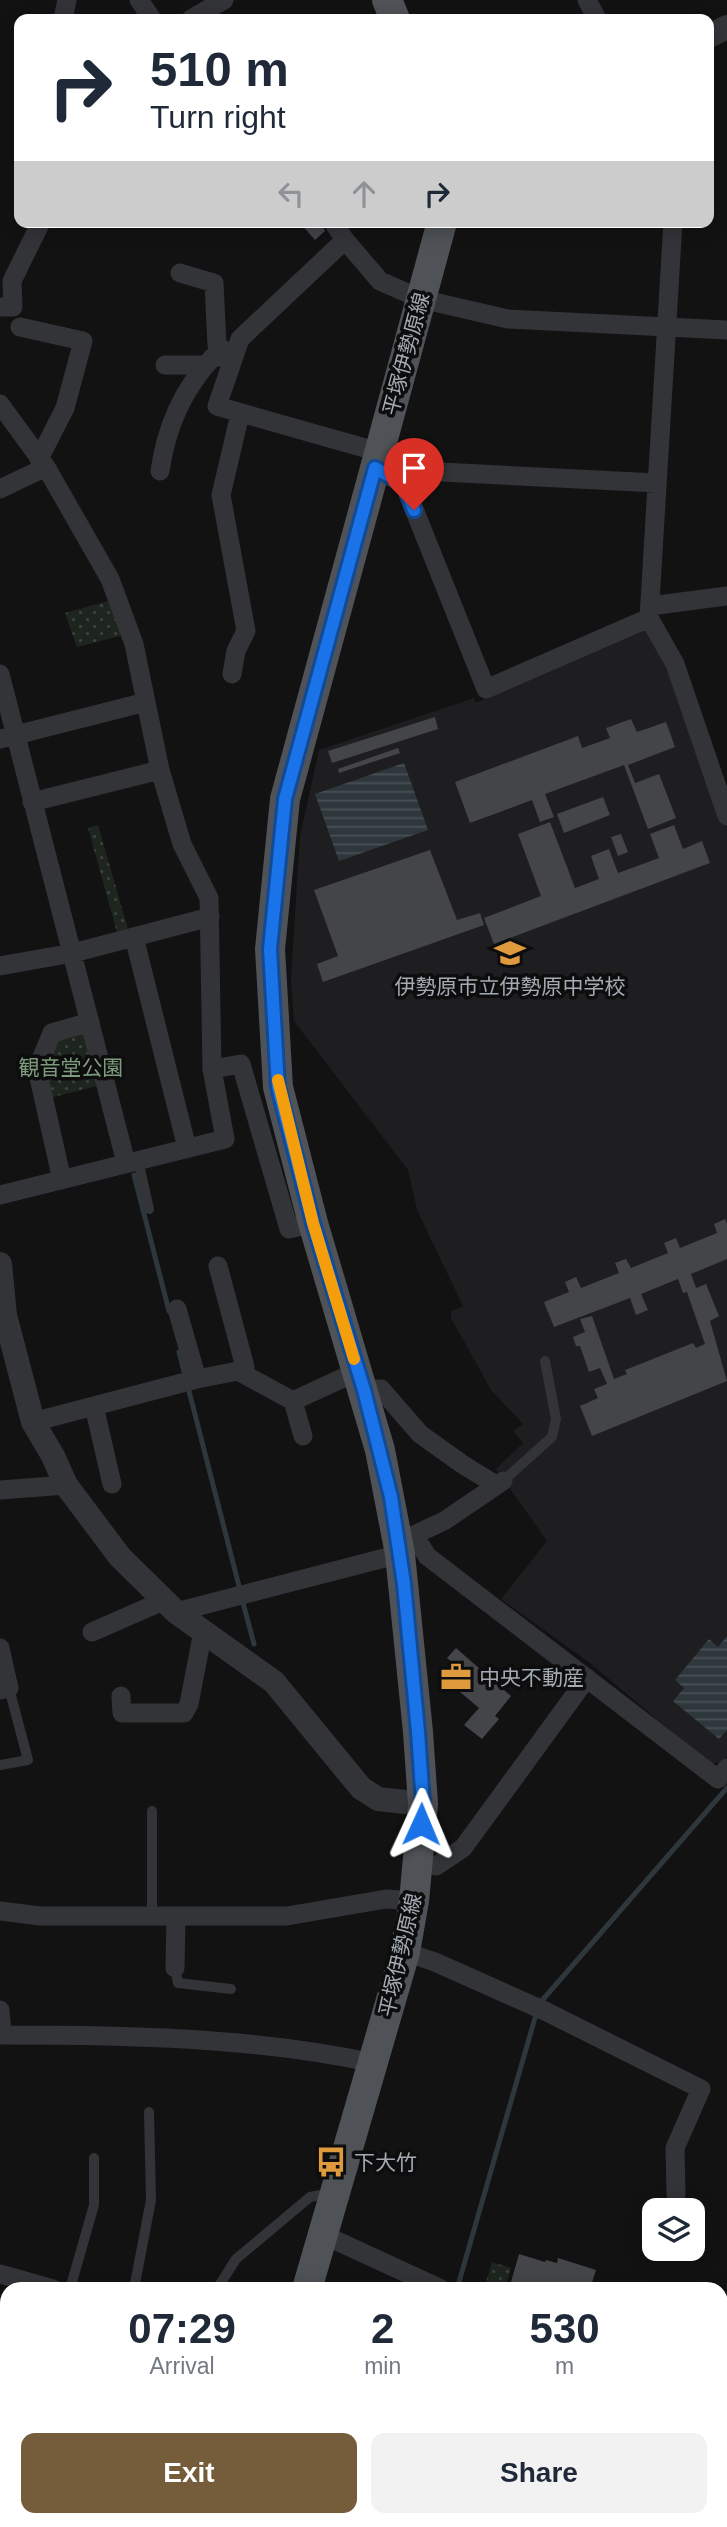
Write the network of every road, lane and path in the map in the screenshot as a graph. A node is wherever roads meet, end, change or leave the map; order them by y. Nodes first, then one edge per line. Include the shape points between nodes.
1 (224, 0) edge
2 (197, 13) edge
3 (38, 228) edge
4 (337, 228) edge
5 (440, 228) edge
6 (673, 228) edge
7 (345, 240) junction
8 (180, 273) dead end
9 (421, 299) junction
10 (0, 307) edge
11 (20, 327) dead end
12 (667, 327) junction
13 (727, 330) edge
14 (233, 357) junction
15 (165, 365) dead end
16 (205, 365) junction
17 (0, 404) edge
18 (240, 414) junction
19 (377, 460) junction
20 (42, 463) junction
21 (160, 471) dead end
22 (657, 483) junction
23 (0, 489) edge
24 (727, 596) edge
25 (650, 612) junction
26 (0, 674) edge
27 (232, 674) dead end
28 (146, 702) junction
29 (8, 738) edge
30 (160, 770) junction
31 (33, 802) junction
32 (727, 816) edge
33 (210, 917) junction
34 (134, 937) junction
35 (73, 953) junction
36 (0, 966) edge
37 (90, 1022) junction
38 (212, 1069) junction
39 (187, 1148) junction
40 (132, 1161) junction
41 (62, 1180) junction
42 (0, 1195) edge
43 (149, 1209) dead end
44 (313, 1223) junction
45 (0, 1264) edge
46 (218, 1266) dead end
47 (177, 1309) dead end
48 (4, 1330) edge
49 (545, 1361) dead end
50 (243, 1374) junction
51 (197, 1379) junction
52 (361, 1380) junction
53 (293, 1401) junction
54 (94, 1406) junction
55 (33, 1422) junction
56 (303, 1436) dead end
57 (499, 1483) junction
58 (112, 1484) dead end
59 (66, 1485) junction
60 (0, 1490) edge
61 (404, 1542) junction
62 (170, 1606) junction
63 (202, 1631) junction
64 (92, 1632) dead end
65 (0, 1648) edge
66 (587, 1678) junction
67 (5, 1689) edge
68 (122, 1710) dead end
69 (0, 1765) edge
70 (727, 1768) edge
71 (423, 1804) junction
72 (152, 1811) dead end
73 (418, 1863) junction
74 (414, 1901) junction
75 (0, 1911) edge
76 (152, 1916) junction
77 (176, 1916) junction
78 (405, 1952) junction
79 (175, 1968) joint
80 (231, 1989) dead end
81 (0, 2010) edge
82 (374, 2063) junction
83 (149, 2112) dead end
84 (94, 2158) dead end
85 (335, 2192) junction
86 (676, 2194) dead end
87 (324, 2235) junction
88 (0, 2274) edge
89 (28, 2282) edge
90 (72, 2282) edge
91 (135, 2282) edge
92 (221, 2282) edge
93 (309, 2282) edge
94 (426, 2282) edge

1 - 2 street
3 - 10 street via 12,281 13,307
4 - 7 street
5 - 9 main road, 平塚伊勢原線
6 - 12 street
7 - 9 street via 380,281
7 - 14 street via 240,339
8 - 14 street via 214,284 217,345
9 - 12 street via 508,319
9 - 19 main road, 平塚伊勢原線
11 - 20 street via 83,341 65,408
12 - 13 street
12 - 22 street
14 - 16 street via 213,357
14 - 18 street via 217,406
15 - 16 street
16 - 21 street via 175,415
17 - 20 street
18 - 19 street
18 - 27 street via 221,495 246,631
19 - 22 street via 412,472
19 - 25 street via 404,484 486,689
19 - 44 main road, 平塚伊勢原線 via 285,799 270,949 278,1087
20 - 23 street
20 - 28 street via 110,579 134,644
22 - 25 street
24 - 25 street
25 - 32 street via 676,664
26 - 29 street
28 - 29 street
28 - 30 street
29 - 31 street
30 - 31 street
30 - 33 street via 182,844 209,898
31 - 35 street
33 - 34 street
33 - 38 street
34 - 35 street
34 - 39 street
35 - 36 street
35 - 37 street
37 - 40 street
37 - 41 street via 52,1033 37,1069
38 - 39 street via 225,1139
38 - 44 street via 241,1064 289,1229
39 - 40 street
40 - 41 street
40 - 43 lane
41 - 42 street
44 - 52 main road, 平塚伊勢原線
45 - 48 street
46 - 50 street via 245,1367
47 - 51 street
48 - 55 street
49 - 57 lane via 556,1419 552,1437
50 - 51 street via 238,1371
50 - 53 street
51 - 54 street
52 - 53 street
52 - 57 street via 381,1389 420,1434 461,1464
52 - 61 main road, 平塚伊勢原線
53 - 56 street
54 - 55 street
54 - 58 street
55 - 59 street
57 - 61 street
59 - 60 street
59 - 62 street via 120,1557
61 - 62 street
61 - 66 street
61 - 71 main road, 平塚伊勢原線
62 - 63 street
62 - 64 street
63 - 68 street via 184,1713
63 - 71 street via 274,1682 361,1788 378,1799
65 - 67 street
66 - 70 street via 718,1779
66 - 73 street via 463,1848 436,1866
67 - 69 lane via 28,1760
71 - 73 main road, 平塚伊勢原線
72 - 76 lane
73 - 74 main road, 平塚伊勢原線
74 - 77 street via 386,1899 287,1916
74 - 78 main road, 平塚伊勢原線
75 - 76 street via 40,1916
76 - 77 street
77 - 79 street
78 - 82 main road, 平塚伊勢原線
78 - 86 street via 547,2012 701,2089 675,2148
79 - 80 lane via 178,1983
81 - 82 street via 2,2035 241,2042
82 - 85 main road, 平塚伊勢原線
83 - 91 lane via 151,2200
84 - 90 lane via 89,2197 94,2205
85 - 87 main road, 平塚伊勢原線
85 - 92 lane via 310,2197 236,2259
87 - 93 main road, 平塚伊勢原線
87 - 94 street
88 - 89 street

